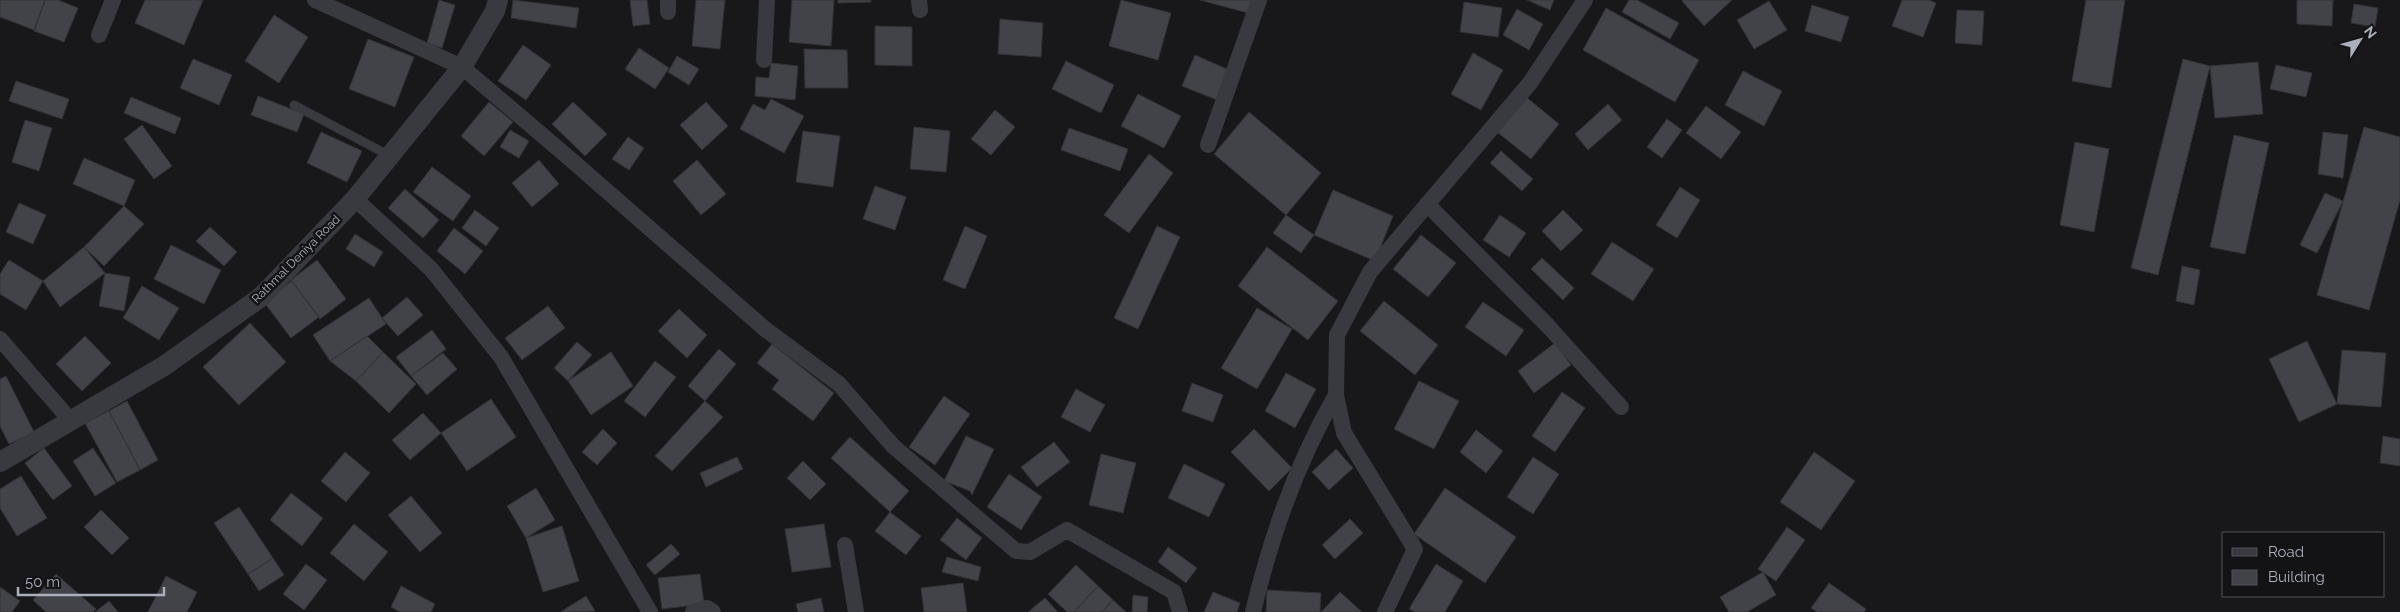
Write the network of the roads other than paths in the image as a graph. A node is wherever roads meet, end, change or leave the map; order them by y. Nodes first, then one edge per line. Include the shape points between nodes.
1 (315, 0) edge
2 (498, 0) edge
3 (767, 0) edge
4 (1260, 0) edge
5 (1585, 0) edge
6 (109, 1) edge
7 (99, 35) dead end
8 (764, 60) dead end
9 (462, 67) junction
10 (294, 105) dead end
11 (1208, 145) dead end
12 (390, 156) junction
13 (356, 199) junction
14 (1427, 204) junction
15 (0, 339) edge
16 (1336, 395) junction
17 (1621, 407) dead end
18 (71, 420) junction
19 (0, 462) edge
20 (846, 545) dead end
21 (643, 609) edge
22 (693, 612) edge
23 (713, 612) edge
24 (856, 612) edge
25 (1180, 612) edge
26 (1253, 612) edge
27 (1385, 612) edge

1 - 9 street
2 - 9 street, Rathmal Deniya Road via 496,11
3 - 8 street
4 - 11 street
5 - 14 street via 1530,83
6 - 7 street
9 - 12 street, Rathmal Deniya Road
9 - 25 street via 765,329 839,384 893,446 1016,551 1030,552 1067,530 1174,592
10 - 12 lane
12 - 13 street, Rathmal Deniya Road
13 - 18 street, Rathmal Deniya Road via 261,297 164,366
13 - 21 street via 430,269 501,357
14 - 16 street via 1370,272 1337,335
14 - 17 street via 1548,326
15 - 18 street
16 - 26 street via 1292,481
16 - 27 street via 1344,432 1415,549
18 - 19 street, Rathmal Deniya Road
20 - 24 street
22 - 23 street via 706,608

